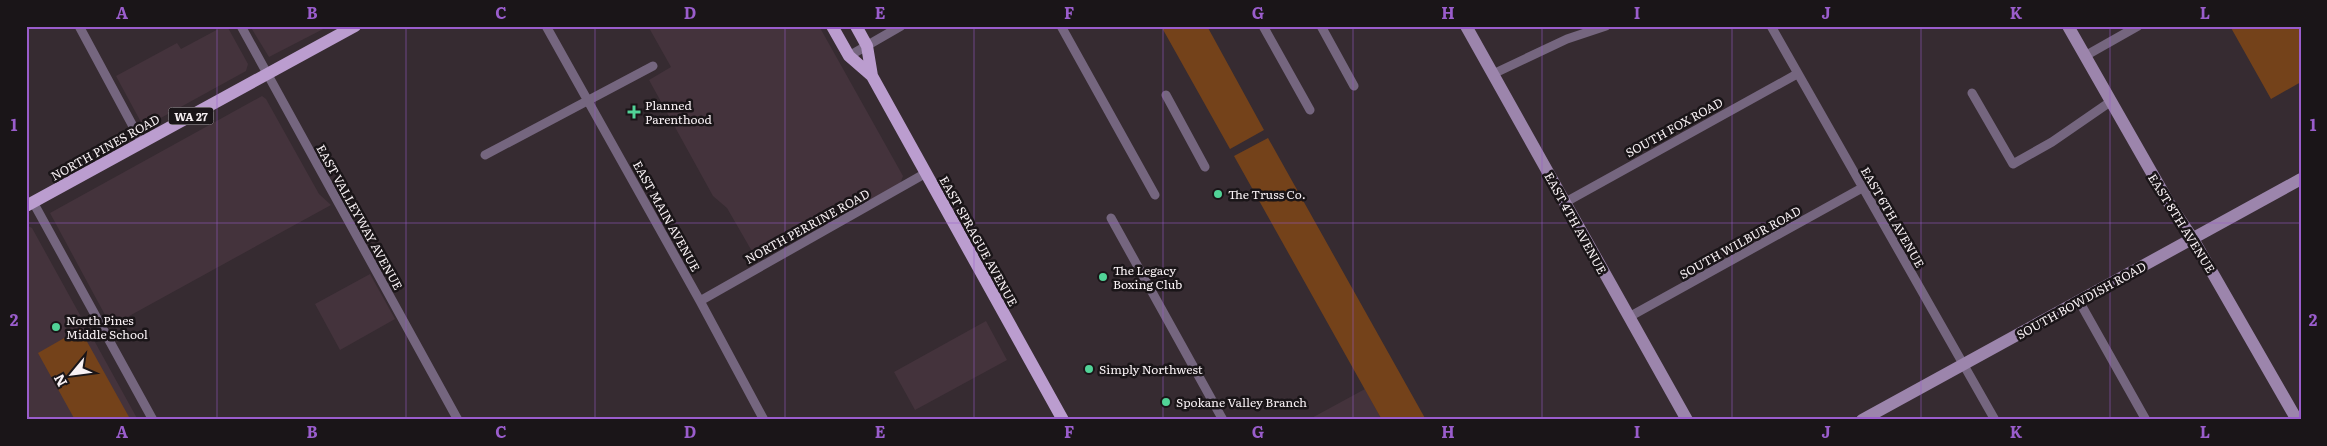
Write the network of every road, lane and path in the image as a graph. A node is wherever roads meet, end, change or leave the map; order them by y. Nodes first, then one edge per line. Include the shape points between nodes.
1 (79, 26) edge
2 (241, 26) edge
3 (355, 26) edge
4 (546, 26) edge
5 (832, 26) edge
6 (856, 26) edge
7 (901, 26) edge
8 (1061, 26) edge
9 (1263, 26) edge
10 (1321, 26) edge
11 (1466, 26) edge
12 (1606, 26) edge
13 (1771, 26) edge
14 (2068, 26) edge
15 (2138, 26) edge
16 (867, 46) junction
17 (849, 56) junction
18 (2084, 56) junction
19 (653, 66) dead end
20 (267, 74) junction
21 (1493, 74) junction
22 (1797, 74) junction
23 (872, 76) junction
24 (1354, 86) dead end
25 (1972, 93) dead end
26 (1166, 95) dead end
27 (588, 101) junction
28 (2110, 102) junction
29 (1310, 110) dead end
30 (142, 143) junction
31 (485, 155) dead end
32 (1205, 167) dead end
33 (926, 173) junction
34 (2301, 179) edge
35 (1862, 188) junction
36 (1155, 194) dead end
37 (1564, 202) junction
38 (30, 204) edge
39 (1111, 218) dead end
40 (2193, 238) junction
41 (700, 301) junction
42 (2079, 301) junction
43 (1629, 317) junction
44 (1963, 364) junction
45 (153, 420) edge
46 (458, 420) edge
47 (764, 420) edge
48 (1063, 420) edge
49 (1223, 420) edge
50 (1687, 420) edge
51 (1862, 420) edge
52 (1995, 420) edge
53 (2146, 420) edge
54 (2297, 420) edge

1 - 30 street
2 - 20 street, EAST VALLEYWAY AVENUE
3 - 20 main road, NORTH PINES ROAD / WA 27
4 - 27 street, EAST MAIN AVENUE
5 - 17 main road, EAST SPRAGUE AVENUE
6 - 16 main road, EAST SPRAGUE AVENUE
7 - 16 street
8 - 36 street
9 - 29 street
10 - 24 street
11 - 21 street, EAST 4TH AVENUE
12 - 21 street via 1567,38
13 - 22 street, EAST 6TH AVENUE
14 - 18 street, EAST 8TH AVENUE
15 - 18 street
16 - 17 street
16 - 23 main road, EAST SPRAGUE AVENUE
17 - 23 main road, EAST SPRAGUE AVENUE
18 - 28 street, EAST 8TH AVENUE
19 - 27 street
20 - 30 main road, NORTH PINES ROAD / WA 27
20 - 46 street, EAST VALLEYWAY AVENUE
21 - 37 street, EAST 4TH AVENUE
22 - 35 street, EAST 6TH AVENUE
22 - 37 street, SOUTH FOX ROAD
23 - 33 main road, EAST SPRAGUE AVENUE
25 - 28 street via 2013,164
26 - 32 street
27 - 31 street
27 - 41 street, EAST MAIN AVENUE
28 - 40 street, EAST 8TH AVENUE
30 - 38 main road, NORTH PINES ROAD / WA 27
33 - 41 street, NORTH PERRINE ROAD
33 - 48 main road, EAST SPRAGUE AVENUE
34 - 40 street, SOUTH BOWDISH ROAD
35 - 43 street, SOUTH WILBUR ROAD
35 - 44 street, EAST 6TH AVENUE
37 - 43 street, EAST 4TH AVENUE
38 - 45 street
39 - 49 street
40 - 42 street, SOUTH BOWDISH ROAD
40 - 54 street, EAST 8TH AVENUE
41 - 47 street, EAST MAIN AVENUE
42 - 44 street, SOUTH BOWDISH ROAD
42 - 53 street
43 - 50 street, EAST 4TH AVENUE
44 - 51 street, SOUTH BOWDISH ROAD
44 - 52 street, EAST 6TH AVENUE

